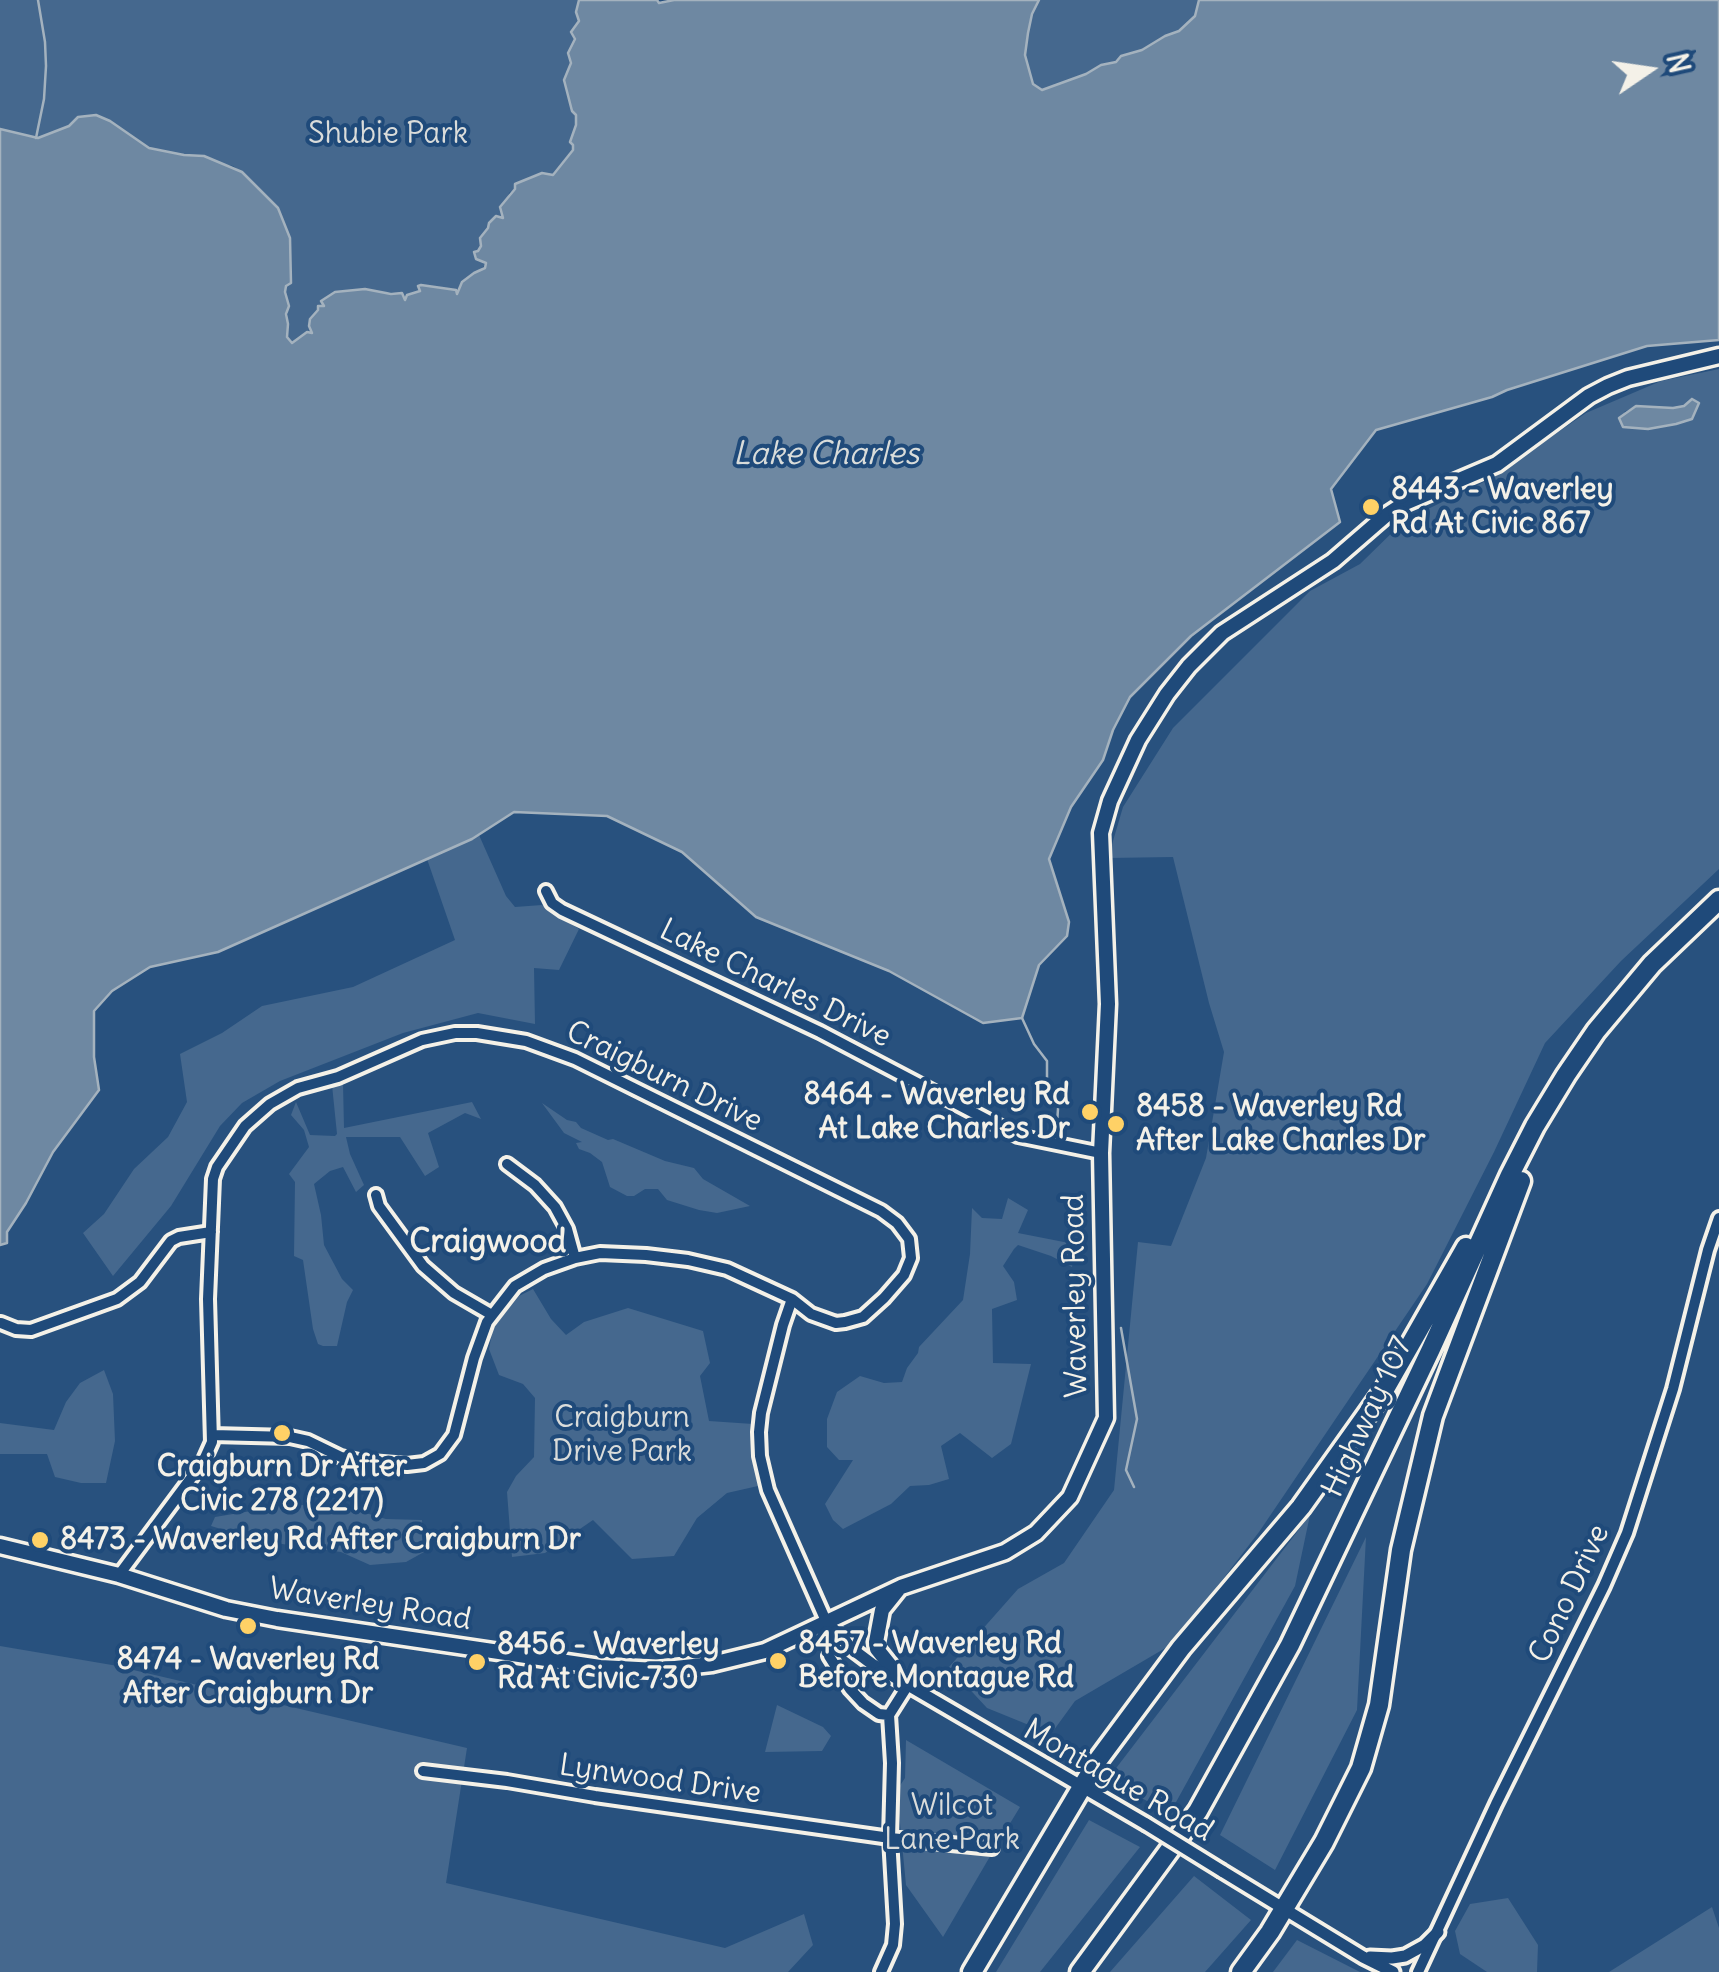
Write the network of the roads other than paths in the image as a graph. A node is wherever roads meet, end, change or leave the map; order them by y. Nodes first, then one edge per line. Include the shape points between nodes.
1 (1719, 356) edge
2 (546, 890) dead end
3 (1719, 900) edge
4 (1566, 1075) junction
5 (1100, 1153) junction
6 (507, 1164) dead end
7 (1510, 1175) junction
8 (376, 1195) dead end
9 (1719, 1218) edge
10 (211, 1232) junction
11 (574, 1258) junction
12 (792, 1299) junction
13 (492, 1315) junction
14 (1, 1323) edge
15 (212, 1435) junction
16 (0, 1546) edge
17 (120, 1575) junction
18 (901, 1587) junction
19 (826, 1622) junction
20 (829, 1656) dead end
21 (904, 1682) junction
22 (889, 1715) junction
23 (424, 1771) dead end
24 (1082, 1789) junction
25 (890, 1838) junction
26 (992, 1848) dead end
27 (1285, 1908) junction
28 (1438, 1932) junction
29 (1363, 1957) junction
30 (881, 1972) edge
31 (972, 1972) edge
32 (1080, 1972) edge
33 (1241, 1972) edge
34 (1393, 1972) edge
35 (1418, 1972) edge

1 - 5 main road, Waverley Road via 1608,386 1496,464 1405,503 1333,561 1222,634 1178,680 1138,740 1101,833 1108,1004
2 - 5 street, Lake Charles Drive via 562,910 1011,1132
3 - 4 highway, Highway 107 via 1652,964
4 - 7 highway, Highway 107
4 - 27 highway via 1433,1416 1361,1768
5 - 18 main road, Waverley Road via 1106,1418 1078,1482 1036,1533 1005,1552
6 - 11 street via 554,1207
7 - 24 highway via 1385,1389 1301,1508 1181,1648
7 - 32 highway, Highway 107 via 1290,1644 1198,1811
8 - 13 street via 423,1266
9 - 28 street, Cono Drive via 1627,1533
10 - 12 street, Craigburn Drive via 216,1167 270,1104 422,1040 477,1033 575,1058 881,1211 909,1239 904,1275 863,1317 836,1322
10 - 14 street via 171,1241 117,1299 31,1330
10 - 15 street, Craigburn Drive
11 - 12 street, Craigburn Drive via 600,1253 688,1260 727,1269
11 - 13 street, Craigburn Drive via 515,1286
12 - 19 street via 762,1412 760,1456 772,1501
13 - 15 street, Craigburn Drive via 454,1435 424,1463 359,1461 290,1437
15 - 17 street, Craigburn Drive via 203,1462
16 - 17 main road, Waverley Road
17 - 19 main road, Waverley Road via 276,1619 629,1670 739,1658
18 - 19 main road, Waverley Road
18 - 21 main road via 882,1610 876,1642
19 - 21 street, Montague Road via 863,1658
20 - 22 street via 863,1703
21 - 22 street
21 - 24 street, Montague Road
22 - 25 street
23 - 25 street, Lynwood Drive
24 - 27 street, Montague Road, bridge
24 - 31 highway
25 - 26 street, Lynwood Drive
25 - 30 street via 895,1924
27 - 29 street, Montague Road
27 - 33 highway
28 - 29 street via 1405,1956
28 - 35 street, Cono Drive
29 - 34 street, Montague Road

